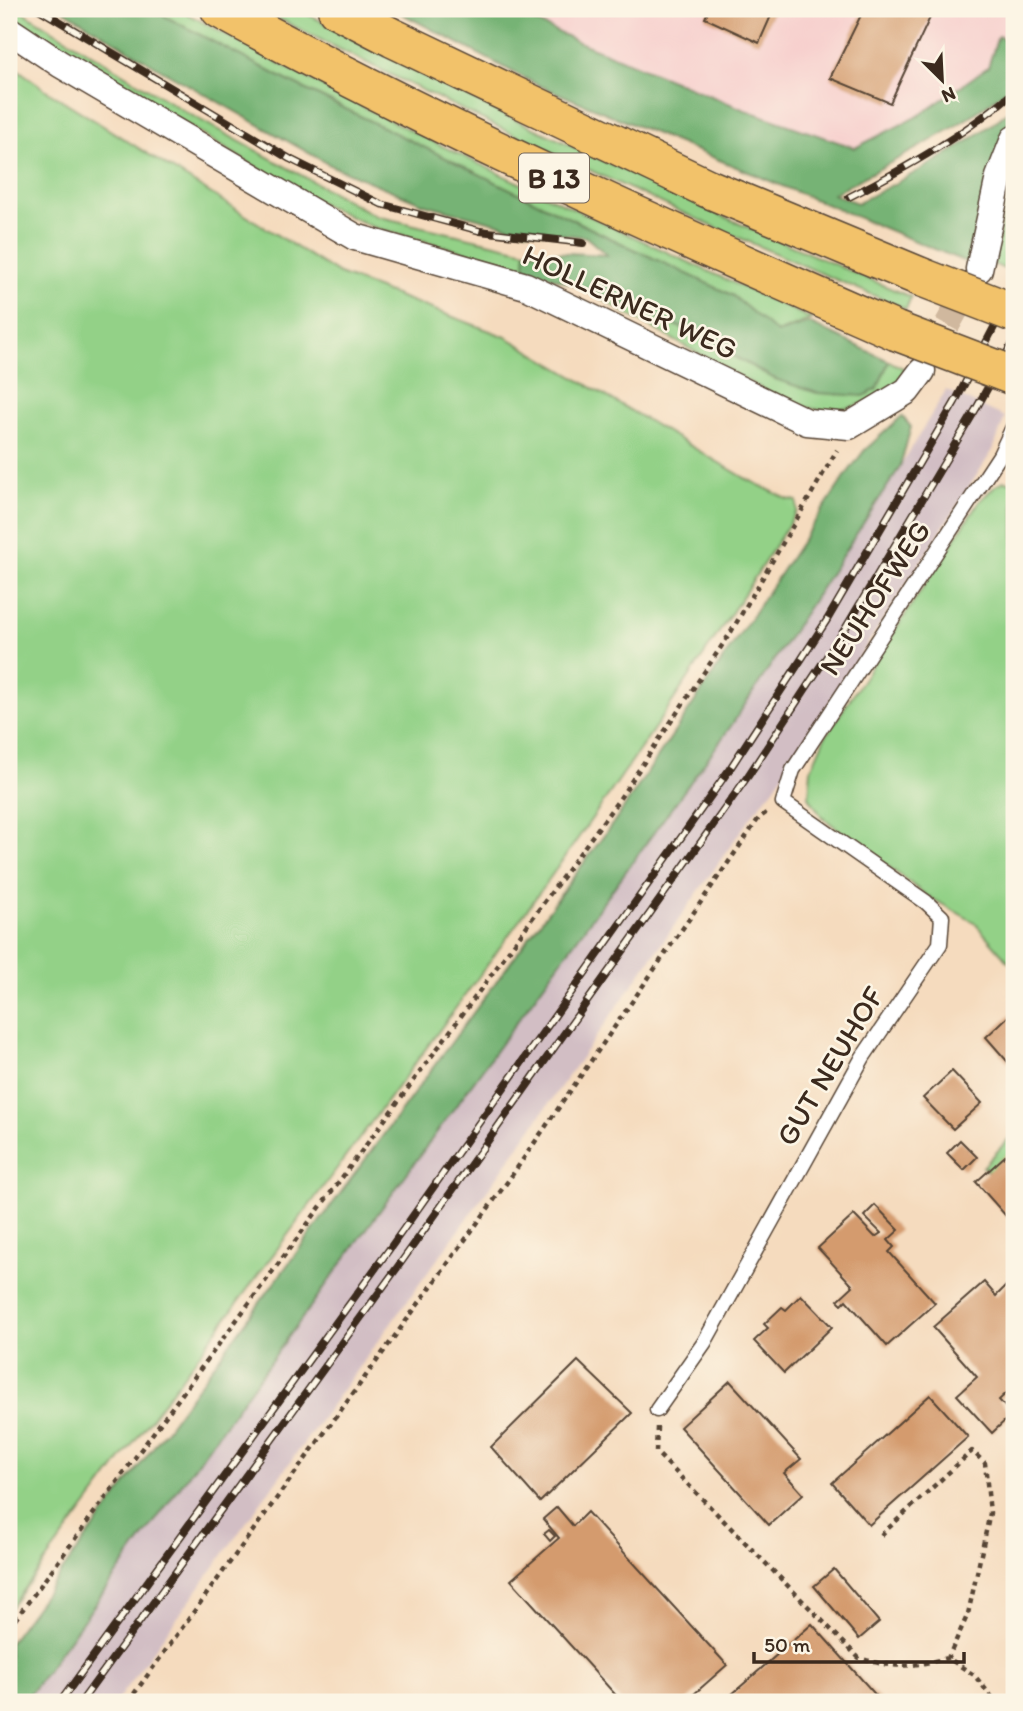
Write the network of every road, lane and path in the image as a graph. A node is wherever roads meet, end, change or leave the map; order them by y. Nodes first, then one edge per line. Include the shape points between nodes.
1 (220, 9) edge
2 (337, 9) edge
3 (9, 30) edge
4 (1014, 139) edge
5 (979, 269) tunnel mouth
6 (1014, 313) edge
7 (922, 371) tunnel mouth
8 (1014, 376) edge
9 (1014, 425) edge
10 (849, 426) junction
11 (783, 802) junction
12 (657, 1410) joint
13 (881, 1535) dead end
14 (9, 1628) edge
15 (948, 1658) junction
16 (128, 1702) edge
17 (996, 1702) edge

1 - 8 main road, B 13, bridge via 545,174 896,331
2 - 6 main road, B 13, bridge via 707,188
3 - 10 street, HOLLERNER WEG via 355,237 526,286 807,422
4 - 5 street via 999,177
7 - 10 street via 907,391
9 - 11 lane, NEUHOFWEG via 1000,455 793,770
10 - 14 path via 731,632 620,798
11 - 12 lane, GUT NEUHOF via 926,902 942,917 940,944 863,1056 704,1343
11 - 16 path via 759,818 508,1181
12 - 15 path via 656,1452 859,1658 888,1667
13 - 15 path via 972,1451 985,1463 990,1513 968,1614
15 - 17 path via 974,1675

